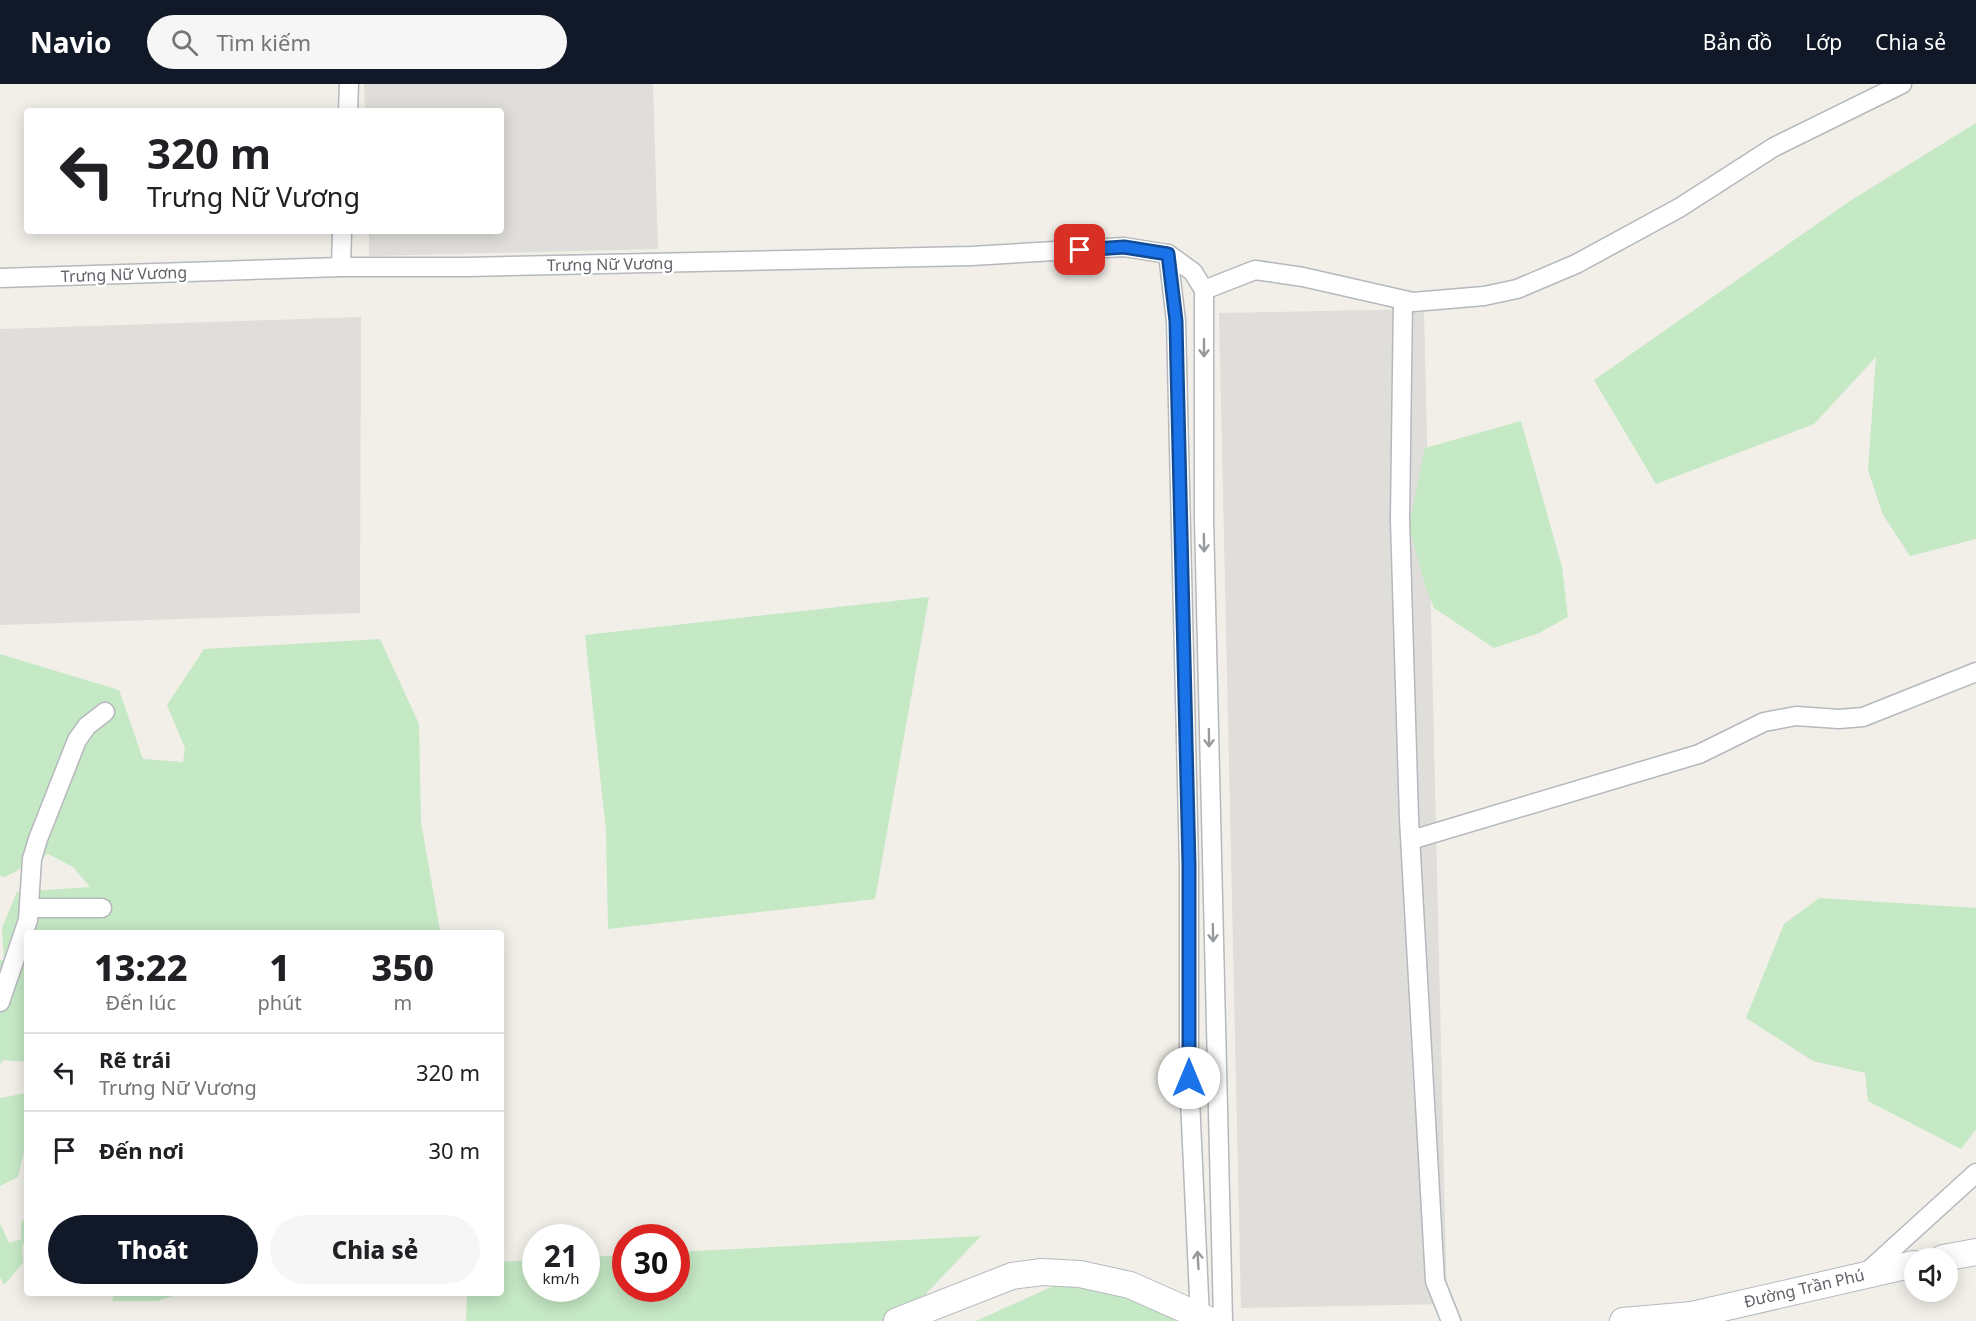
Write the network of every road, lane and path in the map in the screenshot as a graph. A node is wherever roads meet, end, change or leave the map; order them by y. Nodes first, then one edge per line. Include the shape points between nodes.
1 (349, 84) edge
2 (1902, 84) edge
3 (348, 108) edge
4 (342, 234) edge
5 (1168, 254) junction
6 (341, 267) junction
7 (0, 278) edge
8 (1204, 290) junction
9 (1403, 300) junction
10 (1976, 672) edge
11 (105, 712) dead end
12 (1411, 840) junction
13 (29, 908) junction
14 (102, 908) dead end
15 (25, 930) edge
16 (24, 935) edge
17 (0, 1002) edge
18 (1976, 1173) edge
19 (1976, 1252) edge
20 (1958, 1255) edge
21 (1904, 1266) edge
22 (1866, 1274) junction
23 (1210, 1320) edge
24 (897, 1321) edge
25 (1451, 1321) edge
26 (1623, 1321) edge

1 - 3 street
2 - 9 street via 1774,147 1679,208 1551,275 1517,289 1484,296 1431,302
4 - 6 street
5 - 6 street, Trưng Nữ Vương via 1124,247 971,256
5 - 8 street, Trưng Nữ Vương via 1192,272
23 -> 5 street via 1189,1078 1189,865 1176,321
6 - 7 street, Trưng Nữ Vương
8 - 9 street via 1255,270
8 -> 23 street
9 - 12 street via 1400,519
10 - 12 street via 1863,717 1796,716 1764,722 1699,754
11 - 13 street via 81,732 62,773 34,850
12 - 25 street via 1435,1281
13 - 14 street
13 - 15 street
16 - 17 street
18 - 22 street
19 - 20 main road
21 - 22 main road, Đường Trần Phú
22 - 26 main road, Đường Trần Phú via 1692,1315
23 - 24 main road via 1130,1286 1080,1274 1042,1272 1012,1276

